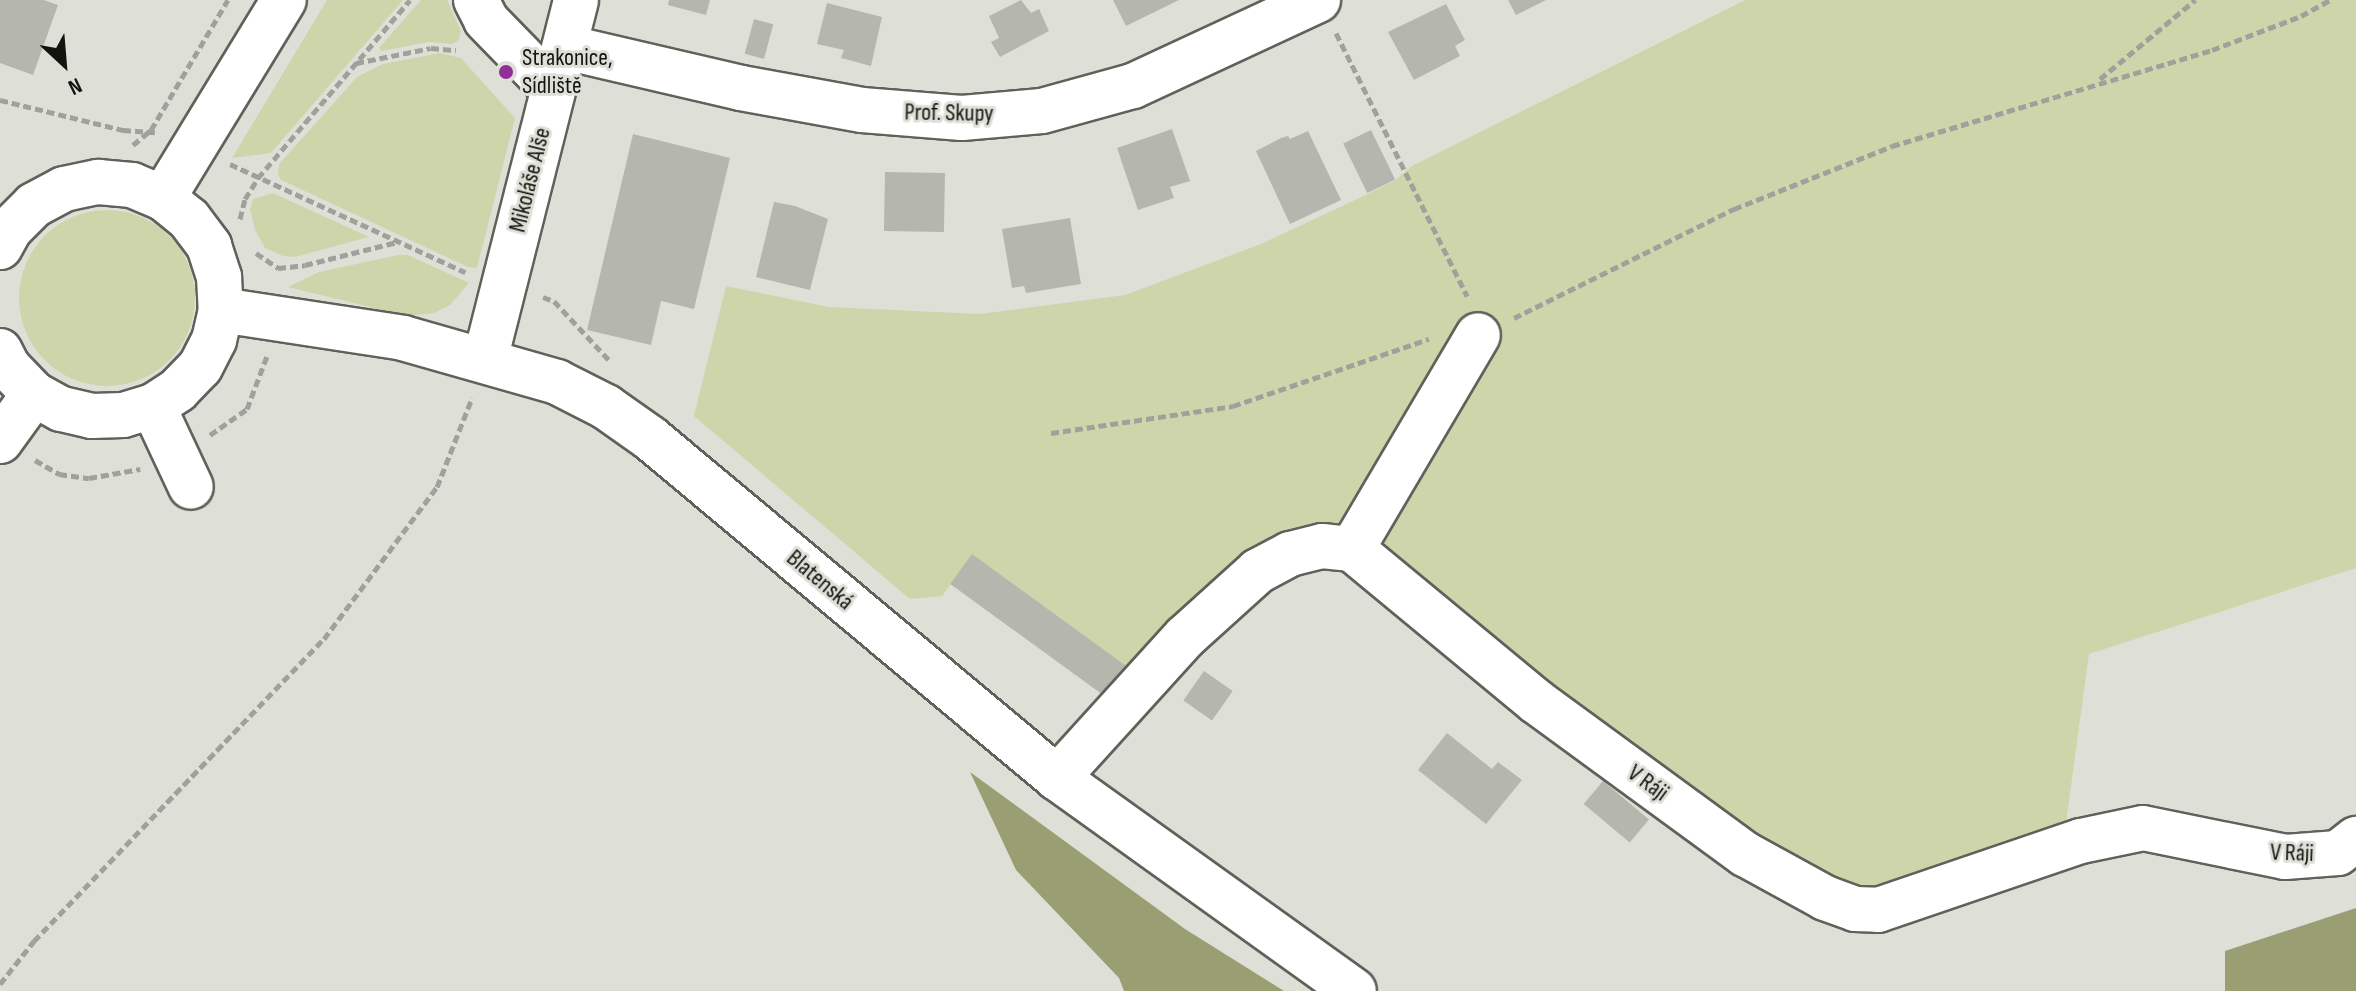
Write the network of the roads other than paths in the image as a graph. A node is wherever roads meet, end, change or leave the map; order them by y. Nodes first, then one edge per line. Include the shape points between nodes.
1 (284, 0) edge
2 (476, 0) edge
3 (576, 0) edge
4 (1325, 12) edge
5 (565, 47) junction
6 (553, 89) junction
7 (163, 198) junction
8 (0, 247) edge
9 (221, 310) junction
10 (1478, 335) road end
11 (0, 351) edge
12 (485, 360) junction
13 (34, 394) junction
14 (153, 406) junction
15 (0, 441) edge
16 (191, 487) dead end
17 (1352, 549) junction
18 (1057, 778) junction
19 (2356, 839) edge
20 (1354, 991) edge

1 - 7 street
2 - 6 street via 495,31
3 - 5 street, Mikoláše Alše
4 - 5 street, Prof. Skupy via 1133,86 1042,111 962,118 862,110
5 - 6 street, Mikoláše Alše
6 - 12 street, Mikoláše Alše
7 - 8 street via 132,185 98,182 64,189 34,205
7 - 9 street via 189,219 209,246 219,277
9 - 12 street, Blatenská via 403,338
9 - 14 street via 200,367
10 - 17 street
11 - 13 street
12 - 18 street, Blatenská via 557,382 650,438
13 - 14 street via 61,409 92,416 123,415
13 - 15 street
14 - 16 street
17 - 18 street via 1322,546 1290,554 1258,571 1185,637
17 - 19 street, V Ráji via 1537,702 1745,854 1855,909 1878,910 2081,841 2143,828 2285,857 2338,853
18 - 20 street, Blatenská

